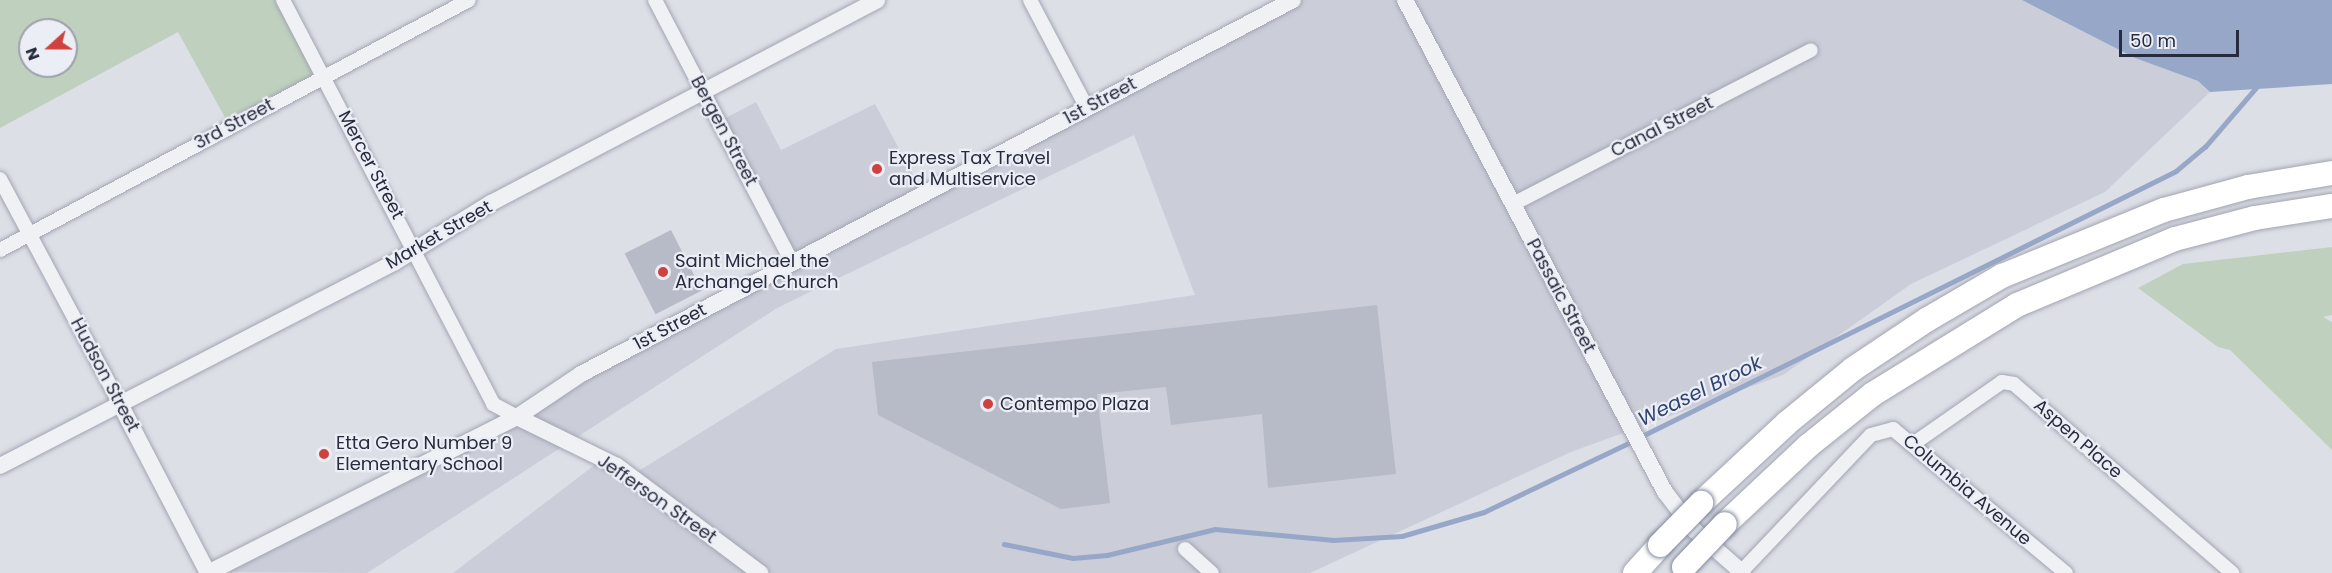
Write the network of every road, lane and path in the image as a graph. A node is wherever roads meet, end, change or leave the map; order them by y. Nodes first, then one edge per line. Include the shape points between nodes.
1 (283, 0) edge
2 (469, 0) edge
3 (655, 0) edge
4 (876, 0) edge
5 (1030, 0) edge
6 (1293, 0) edge
7 (1405, 0) edge
8 (1811, 50) dead end
9 (324, 76) junction
10 (703, 92) junction
11 (1087, 108) junction
12 (2332, 157) edge
13 (2332, 173) edge
14 (0, 179) edge
15 (1513, 204) junction
16 (2332, 206) edge
17 (2164, 210) junction
18 (30, 234) junction
19 (0, 250) edge
20 (411, 253) junction
21 (792, 262) junction
22 (119, 402) junction
23 (516, 417) junction
24 (1913, 444) junction
25 (0, 466) edge
26 (1185, 549) dead end
27 (1681, 570) edge
28 (1741, 572) edge
29 (208, 573) edge
30 (760, 573) edge
31 (1212, 573) edge
32 (1635, 573) edge
33 (2066, 573) edge
34 (2232, 573) edge

1 - 9 street, Mercer Street
2 - 9 street, 3rd Street
3 - 10 street, Bergen Street
4 - 10 street, Market Street
5 - 11 street
6 - 11 street, 1st Street
7 - 15 street, Passaic Street
8 - 15 street, Canal Street
9 - 18 street, 3rd Street
9 - 20 street, Mercer Street via 405,230
10 - 20 street, Market Street via 491,203
10 - 21 street, Bergen Street
11 - 21 street, 1st Street
12 - 17 highway via 2248,177
13 - 17 highway via 2248,187
14 - 18 street, Hudson Street
15 - 28 street, Passaic Street via 1630,430 1678,512
16 - 27 highway, bridge via 2255,218 2175,239 2017,305 1873,394 1808,446
17 - 32 highway, bridge via 2043,257 1928,319 1821,395 1701,503
18 - 19 street, 3rd Street
18 - 22 street, Hudson Street
20 - 22 street, Market Street
20 - 23 street, Mercer Street via 493,404
21 - 23 street, 1st Street via 581,374
22 - 25 street, Market Street
22 - 29 street, Hudson Street
23 - 29 street, 1st Street
23 - 30 street, Jefferson Street via 617,466
24 - 28 street, Columbia Avenue via 1893,429 1871,435
24 - 33 street, Columbia Avenue
24 - 34 street, Aspen Place via 2002,382 2014,384
26 - 31 street

